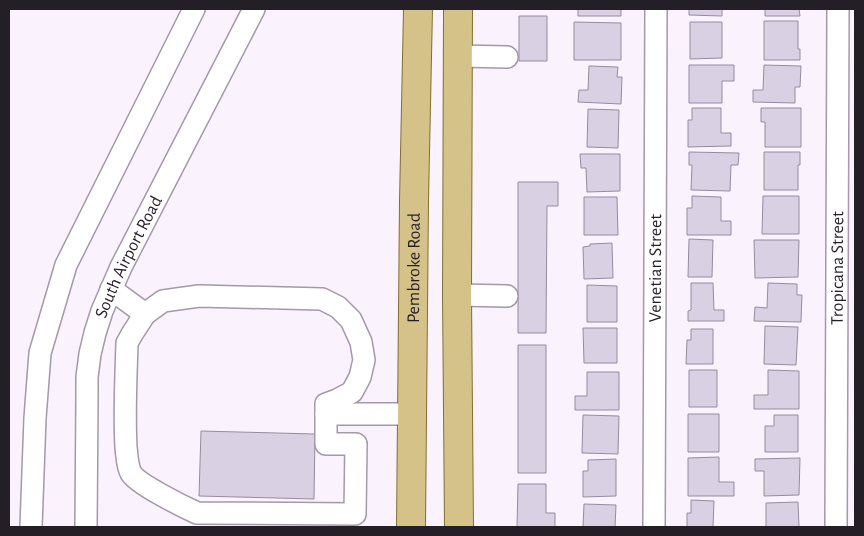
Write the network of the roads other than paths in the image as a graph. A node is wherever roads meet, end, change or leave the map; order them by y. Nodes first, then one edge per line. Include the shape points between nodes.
1 (194, 9) edge
2 (254, 9) edge
3 (418, 9) edge
4 (458, 9) edge
5 (656, 9) edge
6 (838, 9) edge
7 (458, 56) junction
8 (507, 56) dead end
9 (111, 289) junction
10 (457, 295) junction
11 (508, 296) dead end
12 (145, 314) junction
13 (326, 414) junction
14 (412, 414) junction
15 (31, 527) edge
16 (86, 527) edge
17 (412, 527) edge
18 (459, 527) edge
19 (654, 527) edge
20 (836, 527) edge

1 - 15 street via 66,265 40,353
2 - 9 street, South Airport Road
3 - 14 main road, Pembroke Road
4 - 7 main road
5 - 19 street, Venetian Street
6 - 20 street, Tropicana Street
7 - 8 street
7 - 10 main road
9 - 12 street
9 - 16 street, South Airport Road via 94,333 87,377
10 - 11 street
10 - 18 main road
12 - 13 street via 163,301 199,296 322,299 338,307 351,320 362,342 364,360 352,392 326,404
12 - 13 street via 127,343 127,459 132,474 182,507 197,513 355,514 356,444 326,444
13 - 14 street
14 - 17 main road, Pembroke Road

